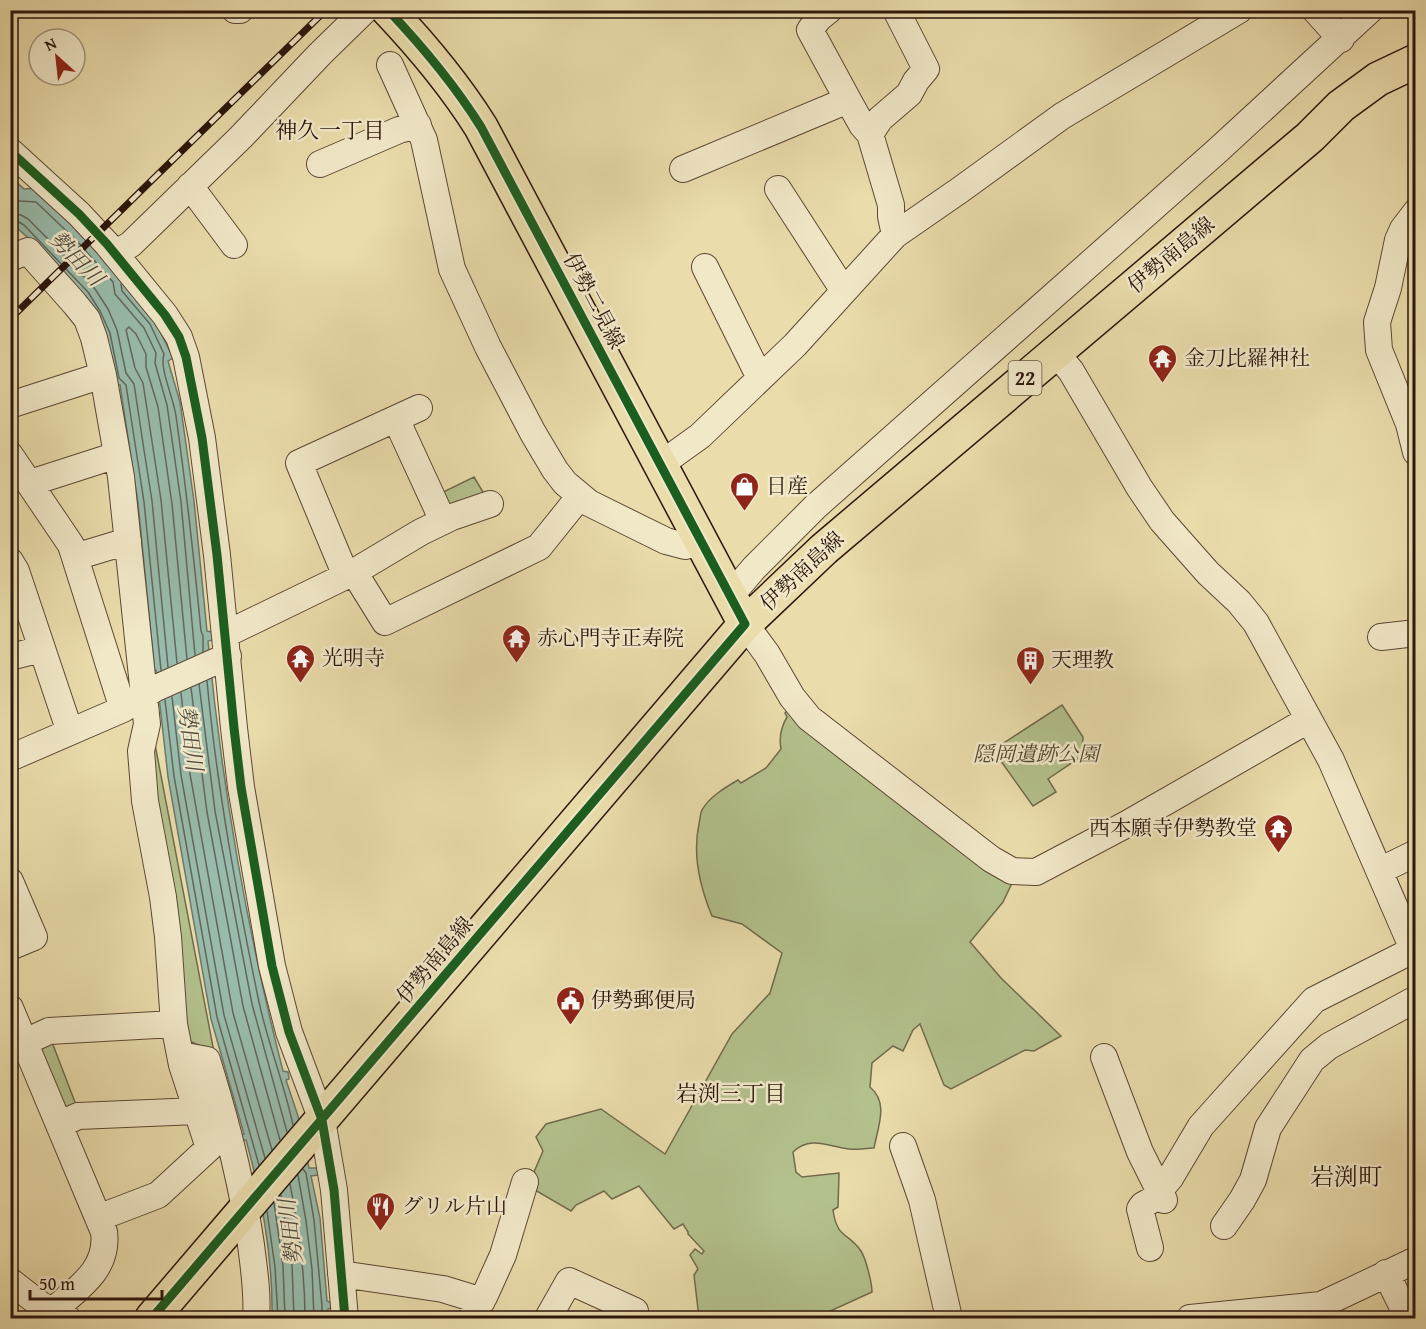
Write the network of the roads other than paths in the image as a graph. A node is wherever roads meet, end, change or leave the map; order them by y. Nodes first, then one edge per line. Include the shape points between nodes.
1 (235, 10) edge
2 (240, 10) edge
3 (365, 10) edge
4 (388, 10) edge
5 (829, 10) edge
6 (896, 10) edge
7 (1239, 10) edge
8 (1315, 10) edge
9 (1370, 10) edge
10 (1341, 39) junction
11 (1416, 61) edge
12 (390, 65) dead end
13 (1416, 80) edge
14 (848, 100) junction
15 (418, 125) junction
16 (870, 134) junction
17 (1310, 137) junction
18 (10, 151) edge
19 (320, 164) dead end
20 (683, 169) dead end
21 (190, 186) junction
22 (778, 189) dead end
23 (1416, 212) edge
24 (895, 234) junction
25 (234, 245) dead end
26 (115, 254) junction
27 (10, 258) edge
28 (705, 267) dead end
29 (844, 291) junction
30 (1056, 353) junction
31 (103, 375) junction
32 (760, 378) junction
33 (10, 405) edge
34 (419, 408) dead end
35 (396, 419) junction
36 (1416, 452) edge
37 (117, 454) junction
38 (10, 455) edge
39 (661, 464) junction
40 (30, 483) junction
41 (580, 496) junction
42 (490, 504) dead end
43 (443, 521) junction
44 (128, 541) junction
45 (701, 543) junction
46 (75, 557) junction
47 (10, 561) edge
48 (350, 574) junction
49 (731, 595) junction
50 (745, 624) junction
51 (1416, 633) edge
52 (1381, 637) dead end
53 (42, 649) junction
54 (224, 650) junction
55 (10, 657) edge
56 (140, 698) junction
57 (1308, 720) junction
58 (70, 732) junction
59 (10, 758) edge
60 (1416, 853) edge
61 (1379, 872) junction
62 (10, 881) edge
63 (10, 947) edge
64 (1414, 953) edge
65 (1416, 999) edge
66 (10, 1008) edge
67 (174, 1024) junction
68 (25, 1042) junction
69 (180, 1055) junction
70 (1104, 1057) dead end
71 (197, 1111) junction
72 (59, 1125) junction
73 (318, 1126) junction
74 (903, 1146) dead end
75 (525, 1182) dead end
76 (1161, 1195) junction
77 (248, 1204) junction
78 (98, 1218) junction
79 (1224, 1226) dead end
80 (1150, 1248) dead end
81 (1416, 1260) edge
82 (1386, 1273) junction
83 (341, 1274) junction
84 (10, 1281) edge
85 (476, 1310) edge
86 (47, 1313) edge
87 (152, 1318) edge
88 (256, 1318) edge
89 (345, 1318) edge
90 (548, 1318) edge
91 (631, 1318) edge
92 (949, 1318) edge
93 (1190, 1318) edge
94 (1408, 1318) edge

1 - 2 street
3 - 21 street
4 - 39 main road, 伊勢二見線 via 434,60 481,127
5 - 14 street via 810,30
6 - 16 street via 926,69 909,94 879,119
7 - 24 street via 1062,116
8 - 10 street
9 - 10 street
10 - 49 street via 815,507
11 - 17 main road, 伊勢南島線 / 22 via 1378,79 1341,106
12 - 15 street
13 - 17 main road, 伊勢南島線 / 22 via 1386,92
14 - 16 street
14 - 20 street
15 - 19 street
15 - 41 street via 452,269 533,433 555,470
16 - 24 street via 891,205
17 - 30 main road, 伊勢南島線 / 22
18 - 26 street via 79,214
21 - 25 street
21 - 26 street via 131,244
22 - 29 street
23 - 36 street via 1398,240 1377,322 1379,350 1406,415
24 - 29 street
26 - 54 street via 165,315 186,357 202,438
27 - 31 street via 28,251 87,319
28 - 32 street
29 - 32 street
30 - 50 main road, 伊勢南島線 / 22 via 824,549
30 - 57 street via 1071,371 1162,521 1256,623
31 - 33 street
31 - 37 street
32 - 39 street via 700,436
34 - 35 street
35 - 43 street
35 - 48 street via 298,463
37 - 40 street
37 - 44 street
38 - 40 street
39 - 45 main road, 伊勢二見線
40 - 46 street
41 - 45 street via 666,540 685,546
41 - 48 street via 539,548 385,622
42 - 43 street
43 - 48 street
44 - 46 street
44 - 56 street
45 - 49 main road, 伊勢二見線
46 - 56 street
47 - 53 street
48 - 54 street
49 - 50 main road, 伊勢二見線
50 - 57 street via 809,718 991,859 1012,871 1036,872
50 - 73 main road, 伊勢南島線 / 22
51 - 52 street
53 - 55 street
53 - 58 street
54 - 56 street
54 - 73 street via 241,787 272,966
56 - 58 street
56 - 67 street via 147,724 141,751 145,801 163,897
57 - 61 street via 1330,760
58 - 59 street
60 - 61 street
61 - 64 street
62 - 63 street via 34,937
64 - 76 street via 1314,1000 1201,1126
65 - 79 street via 1329,1046 1312,1060 1268,1128 1253,1180
66 - 68 street
67 - 68 street via 49,1031
67 - 69 street
68 - 72 street
69 - 71 street
69 - 77 street via 207,1060
70 - 76 street
71 - 72 street via 78,1116
71 - 78 street via 209,1148 158,1195
72 - 78 street
73 - 77 main road, 伊勢南島線 / 22
73 - 83 street via 334,1190
74 - 92 street via 922,1200
75 - 85 street via 503,1255
76 - 80 street via 1140,1209
77 - 87 main road, 伊勢南島線 / 22
77 - 88 street
78 - 86 street via 105,1242 96,1271
81 - 82 street
82 - 93 street via 1321,1305
82 - 94 street
83 - 85 street via 443,1289
83 - 89 street
84 - 86 street
90 - 91 street via 569,1281 635,1311

